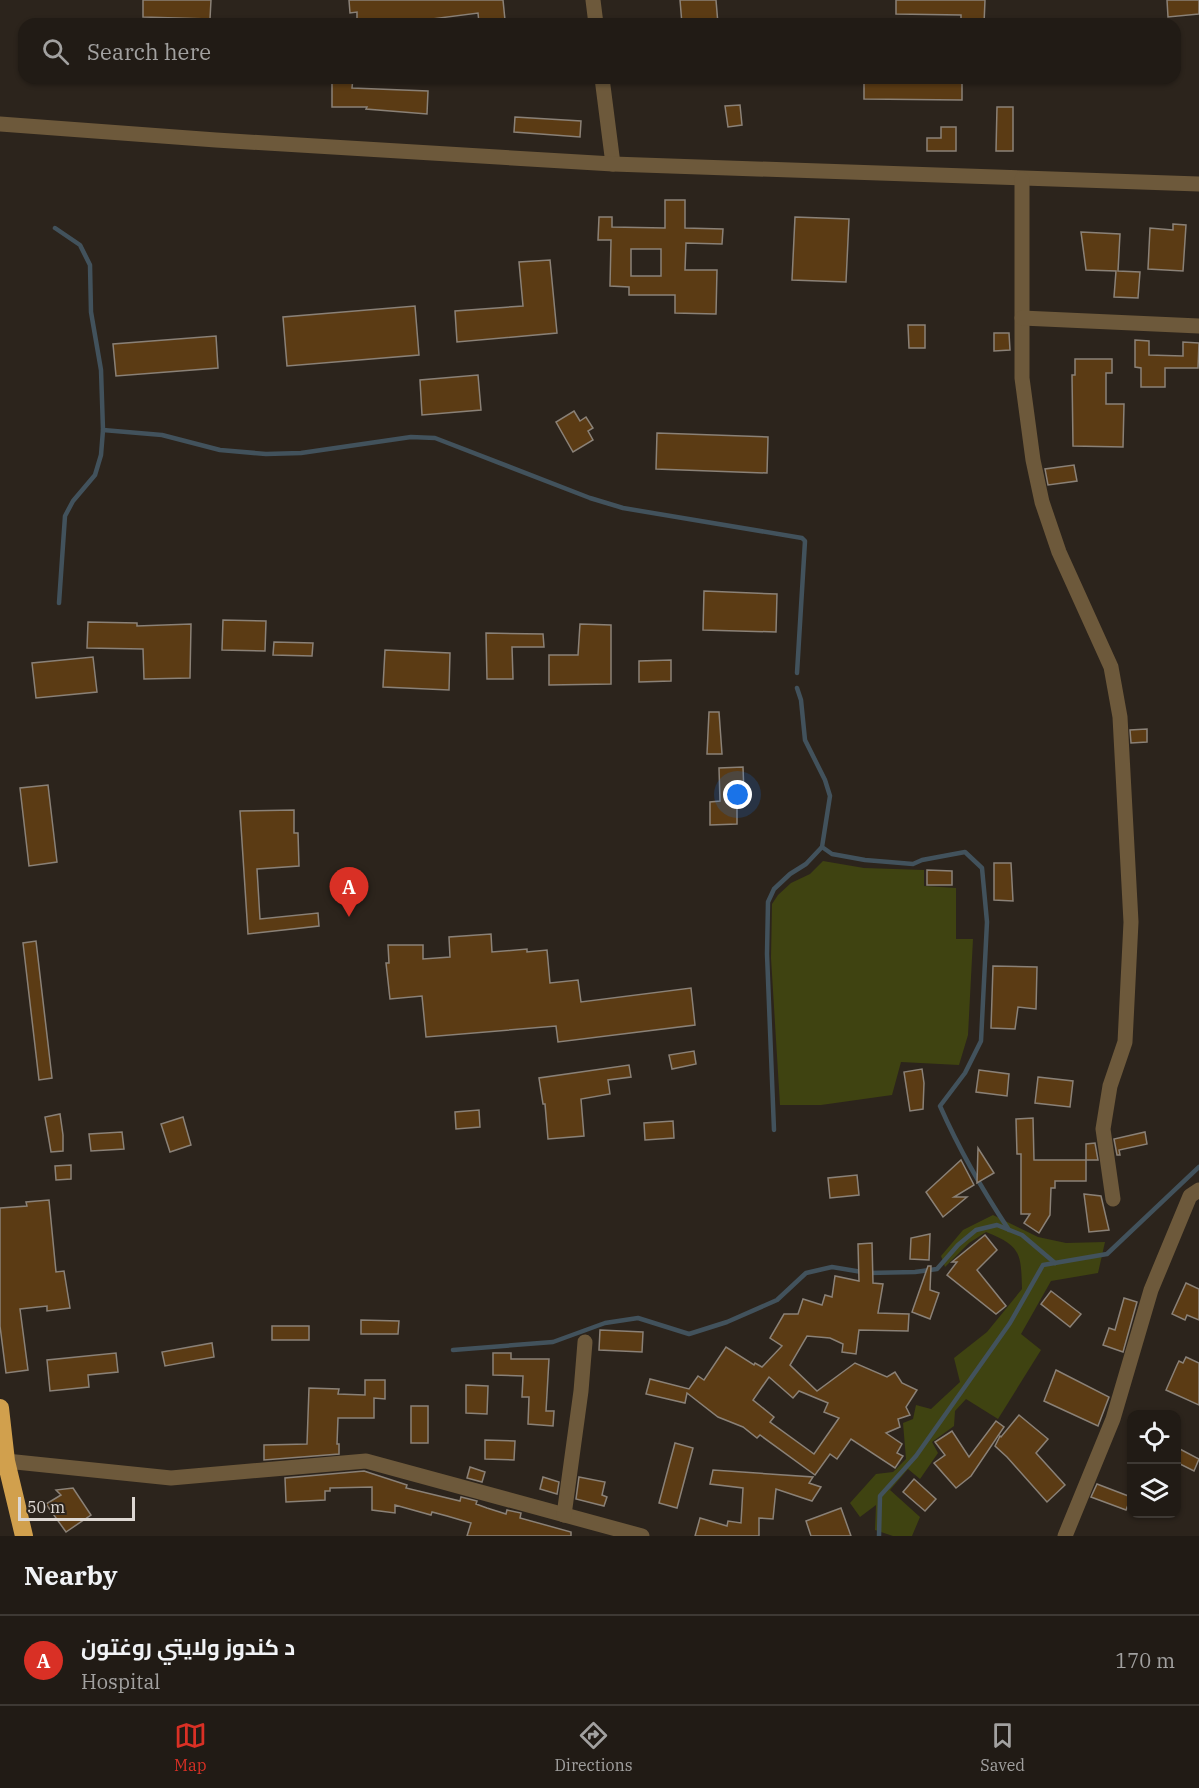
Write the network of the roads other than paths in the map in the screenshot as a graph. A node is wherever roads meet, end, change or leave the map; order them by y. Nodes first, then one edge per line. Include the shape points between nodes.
1 (593, 0) edge
2 (595, 18) edge
3 (603, 84) edge
4 (0, 124) edge
5 (613, 164) junction
6 (1022, 179) junction
7 (1199, 184) edge
8 (1022, 318) junction
9 (1199, 326) edge
10 (1199, 1190) edge
11 (1113, 1199) dead end
12 (585, 1342) dead end
13 (1, 1419) edge
14 (6, 1461) junction
15 (564, 1515) junction
16 (24, 1536) edge
17 (642, 1536) edge
18 (1065, 1536) edge

1 - 2 street
3 - 5 street
4 - 5 street
5 - 6 street
6 - 7 street
6 - 8 street
8 - 9 street
8 - 11 street via 1022,378 1042,502 1059,552 1111,667 1120,717 1131,922 1125,1042 1110,1086 1103,1129
10 - 18 street via 1190,1196 1163,1257 1113,1419
12 - 15 street
13 - 14 highway
14 - 15 street via 171,1478 366,1461
14 - 16 highway
15 - 17 street

